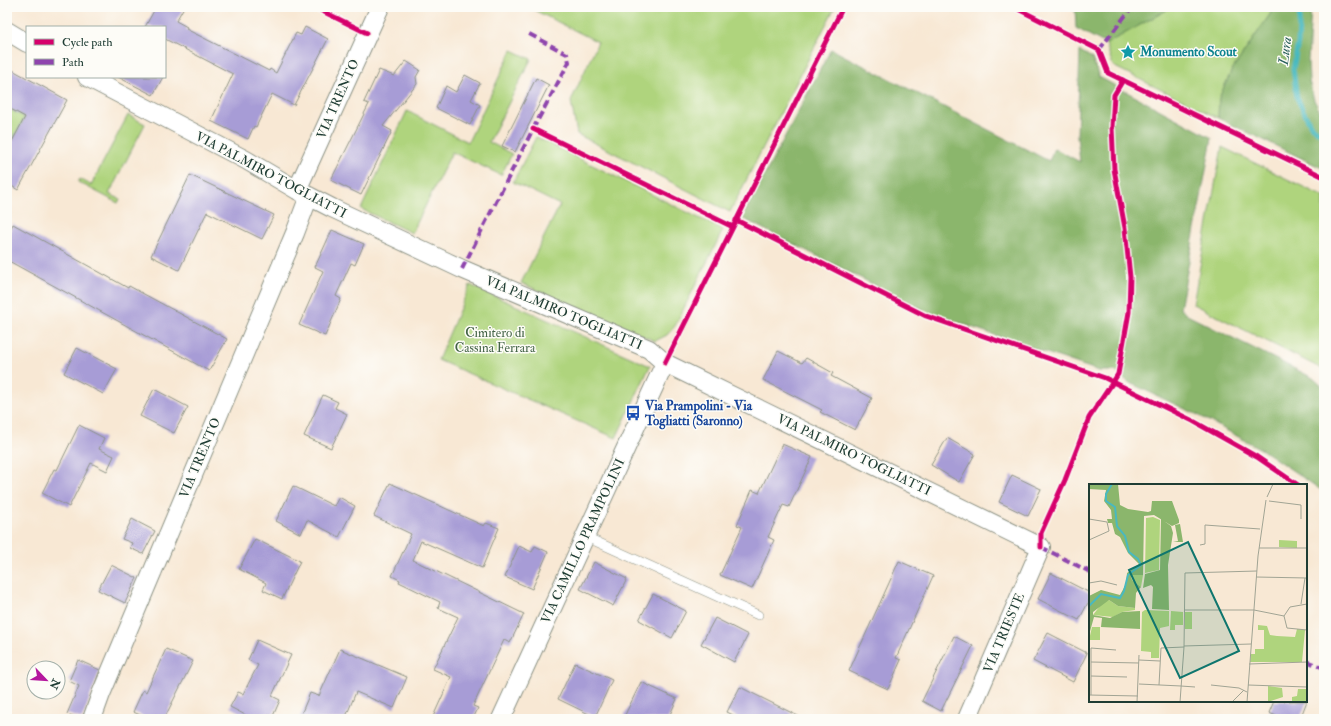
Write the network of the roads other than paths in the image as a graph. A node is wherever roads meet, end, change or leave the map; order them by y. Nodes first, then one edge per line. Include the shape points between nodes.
1 (380, 7) edge
2 (7, 31) edge
3 (26, 42) edge
4 (89, 78) edge
5 (303, 193) junction
6 (665, 363) junction
7 (584, 536) junction
8 (1041, 547) joint
9 (758, 615) dead end
10 (92, 719) edge
11 (501, 719) edge
12 (967, 719) edge

1 - 5 street, VIA TRENTO
2 - 3 street
4 - 5 street, VIA PALMIRO TOGLIATTI via 246,160
5 - 6 street, VIA PALMIRO TOGLIATTI via 462,269 649,349
5 - 10 street, VIA TRENTO via 296,233
6 - 7 street, VIA CAMILLO PRAMPOLINI
6 - 8 street, VIA PALMIRO TOGLIATTI
7 - 9 lane
7 - 11 street, VIA CAMILLO PRAMPOLINI
8 - 12 street, VIA TRIESTE

